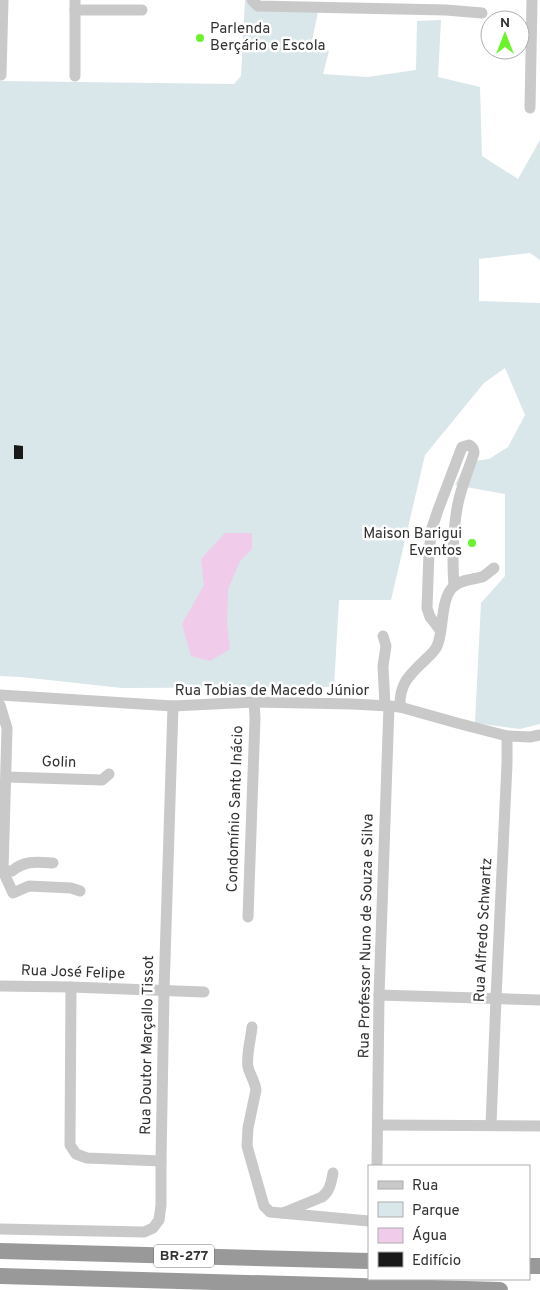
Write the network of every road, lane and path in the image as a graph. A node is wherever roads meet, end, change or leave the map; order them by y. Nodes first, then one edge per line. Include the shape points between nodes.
1 (3, 0) edge
2 (532, 0) edge
3 (255, 3) edge
4 (75, 5) edge
5 (446, 5) edge
6 (142, 10) dead end
7 (480, 12) edge
8 (1, 75) edge
9 (74, 76) dead end
10 (530, 108) dead end
11 (494, 568) dead end
12 (454, 586) junction
13 (440, 630) junction
14 (383, 636) dead end
15 (0, 694) edge
16 (254, 702) junction
17 (0, 705) edge
18 (173, 706) junction
19 (391, 706) junction
20 (540, 735) edge
21 (507, 736) junction
22 (109, 774) dead end
23 (7, 776) junction
24 (53, 863) dead end
25 (3, 871) junction
26 (80, 891) dead end
27 (248, 917) dead end
28 (0, 986) edge
29 (71, 987) junction
30 (164, 991) junction
31 (204, 992) dead end
32 (379, 996) junction
33 (496, 998) junction
34 (540, 1000) edge
35 (252, 1027) dead end
36 (378, 1125) junction
37 (491, 1126) junction
38 (540, 1126) edge
39 (160, 1161) junction
40 (377, 1165) edge
41 (333, 1173) dead end
42 (281, 1213) junction
43 (368, 1221) edge
44 (0, 1229) edge
45 (2, 1250) edge
46 (368, 1261) edge
47 (0, 1276) edge
48 (500, 1290) edge

1 - 8 street
2 - 10 street
3 - 5 street
4 - 6 street
4 - 9 street
5 - 7 street
11 - 12 street via 483,577
12 - 13 street via 448,592
12 - 13 street via 452,564 457,510 474,453 469,445 462,447 432,528 426,608
13 - 19 street via 437,646 408,676 400,698
14 - 19 street via 386,646 383,666
15 - 18 street, Rua Tobias de Macedo Júnior
16 - 18 street, Rua Tobias de Macedo Júnior
16 - 19 street, Rua Tobias de Macedo Júnior
16 - 27 street, Condomínio Santo Inácio
17 - 23 street via 8,728
18 - 30 street, Rua Doutor Marçallo Tissot
19 - 21 street, Rua Tobias de Macedo Júnior
19 - 32 street, Rua Professor Nuno de Souza e Silva
20 - 21 street, Rua Tobias de Macedo Júnior
21 - 33 street, Rua Alfredo Schwartz
22 - 23 street, Golin via 102,780
23 - 25 street
24 - 25 street via 30,862 12,871
25 - 26 street via 13,893 29,886
28 - 29 street, Rua José Felipe
29 - 30 street, Rua José Felipe
29 - 39 street via 70,1145 76,1154 87,1158
30 - 31 street, Rua José Felipe
30 - 39 street, Rua Doutor Marçallo Tissot
32 - 33 street
32 - 36 street, Rua Professor Nuno de Souza e Silva
33 - 34 street
33 - 37 street, Rua Alfredo Schwartz
35 - 42 street via 248,1067 256,1090 247,1146 264,1206 270,1212
36 - 37 street
36 - 40 street, Rua Professor Nuno de Souza e Silva
37 - 38 street
39 - 44 street, Rua Doutor Marçallo Tissot via 159,1220 144,1232
41 - 42 street via 330,1188 322,1197
42 - 43 street
45 - 46 highway, BR-277
47 - 48 highway, BR-277

